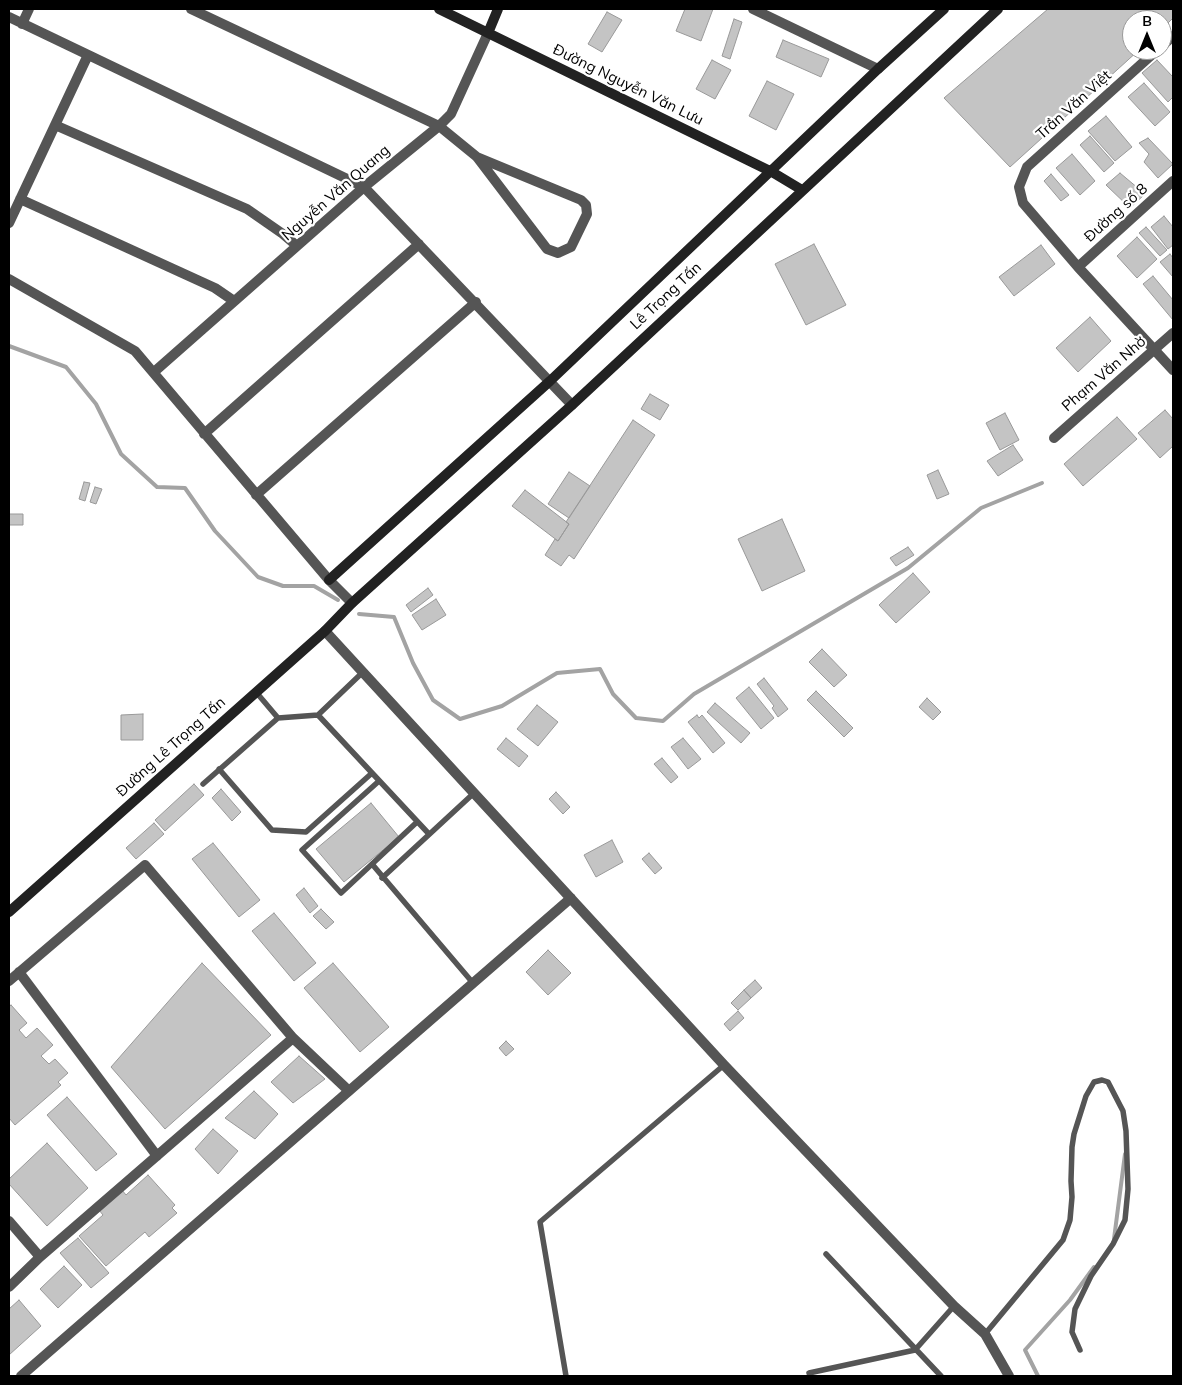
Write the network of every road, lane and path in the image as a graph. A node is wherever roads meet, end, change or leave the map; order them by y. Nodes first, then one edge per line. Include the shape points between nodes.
1 (29, 9) edge
2 (191, 9) edge
3 (439, 9) edge
4 (498, 9) edge
5 (753, 9) edge
6 (944, 9) edge
7 (998, 9) edge
8 (9, 18) edge
9 (22, 24) junction
10 (488, 33) junction
11 (88, 55) junction
12 (1146, 60) edge
13 (878, 69) junction
14 (55, 125) junction
15 (439, 126) junction
16 (477, 157) junction
17 (772, 172) junction
18 (1173, 181) edge
19 (364, 187) junction
20 (802, 190) junction
21 (20, 199) junction
22 (9, 223) edge
23 (419, 244) junction
24 (297, 246) junction
25 (1078, 268) junction
26 (9, 279) edge
27 (234, 301) junction
28 (476, 302) junction
29 (1173, 333) edge
30 (1154, 350) junction
31 (1173, 370) edge
32 (154, 372) junction
33 (550, 382) junction
34 (572, 405) junction
35 (204, 434) junction
36 (1054, 438) dead end
37 (256, 495) junction
38 (329, 580) junction
39 (352, 603) junction
40 (325, 631) junction
41 (363, 672) junction
42 (256, 692) junction
43 (318, 715) junction
44 (278, 718) junction
45 (220, 769) junction
46 (372, 773) junction
47 (379, 781) junction
48 (203, 784) dead end
49 (474, 793) junction
50 (417, 822) junction
51 (429, 834) junction
52 (372, 864) junction
53 (382, 878) junction
54 (571, 898) junction
55 (9, 912) edge
56 (19, 972) junction
57 (9, 981) edge
58 (473, 983) junction
59 (293, 1038) junction
60 (724, 1065) junction
61 (349, 1091) junction
62 (157, 1156) junction
63 (9, 1221) edge
64 (826, 1254) dead end
65 (40, 1257) junction
66 (9, 1287) edge
67 (954, 1306) junction
68 (985, 1334) junction
69 (915, 1350) junction
70 (1080, 1350) dead end
71 (21, 1376) edge
72 (566, 1376) edge
73 (810, 1376) edge
74 (941, 1376) edge
75 (1009, 1376) edge

1 - 9 street
2 - 15 street
3 - 10 street, Đường Nguyễn Văn Lưu
4 - 10 street, Nguyễn Văn Quang
5 - 13 street
6 - 13 street, Lê Trọng Tấn
7 - 20 street, Lê Trọng Tấn
8 - 9 street
9 - 11 street
10 - 15 street, Nguyễn Văn Quang via 451,114
10 - 17 street, Đường Nguyễn Văn Lưu
11 - 14 street
11 - 19 street
12 - 25 street, Trần Văn Việt via 1027,167 1019,187 1023,203
13 - 17 street, Lê Trọng Tấn
14 - 21 street
14 - 24 street via 247,209
15 - 16 street
15 - 19 street, Nguyễn Văn Quang
16 - 16 street via 547,249 558,253 571,246 587,214 586,205 581,200
17 - 20 street, Đường Nguyễn Văn Lưu
17 - 33 street, Lê Trọng Tấn
18 - 25 street, Đường số 8
19 - 23 street
19 - 24 street, Nguyễn Văn Quang
20 - 34 street, Lê Trọng Tấn
21 - 22 street
21 - 27 street via 215,288
23 - 28 street
23 - 35 street
24 - 27 street, Nguyễn Văn Quang
25 - 30 street
26 - 32 street via 135,351
27 - 32 street, Nguyễn Văn Quang
28 - 33 street
28 - 37 street
29 - 30 street, Phạm Văn Nhờ
30 - 31 street
30 - 36 street, Phạm Văn Nhờ
32 - 35 street
33 - 34 street
33 - 38 street, Lê Trọng Tấn
34 - 39 street, Lê Trọng Tấn
35 - 37 street
37 - 38 street
38 - 39 street
39 - 40 street, Đường Lê Trọng Tấn
40 - 41 street
40 - 42 street, Đường Lê Trọng Tấn
41 - 43 lane
41 - 49 street
42 - 44 lane
42 - 55 street, Đường Lê Trọng Tấn
43 - 44 lane
43 - 46 lane
44 - 45 lane
45 - 46 lane via 272,830 306,832
45 - 48 lane
46 - 47 lane
47 - 50 lane
47 - 52 lane via 302,850 341,893
49 - 51 lane
49 - 54 street
50 - 51 lane
50 - 52 lane
51 - 53 lane
52 - 53 lane
53 - 58 lane
54 - 58 street
54 - 60 street
56 - 57 street
56 - 59 street via 145,866
56 - 62 street
58 - 61 street
59 - 61 street
59 - 62 street
60 - 67 street
60 - 72 lane via 540,1222
61 - 71 street
62 - 65 street
63 - 65 street
64 - 69 lane
65 - 66 street
67 - 68 street
67 - 69 lane
68 - 70 lane via 1063,1240 1070,1220 1074,1134 1086,1096 1094,1082 1102,1080 1108,1082 1123,1112 1128,1189 1125,1220 1075,1309 1072,1332
68 - 75 street
69 - 73 lane via 809,1373
69 - 74 lane

